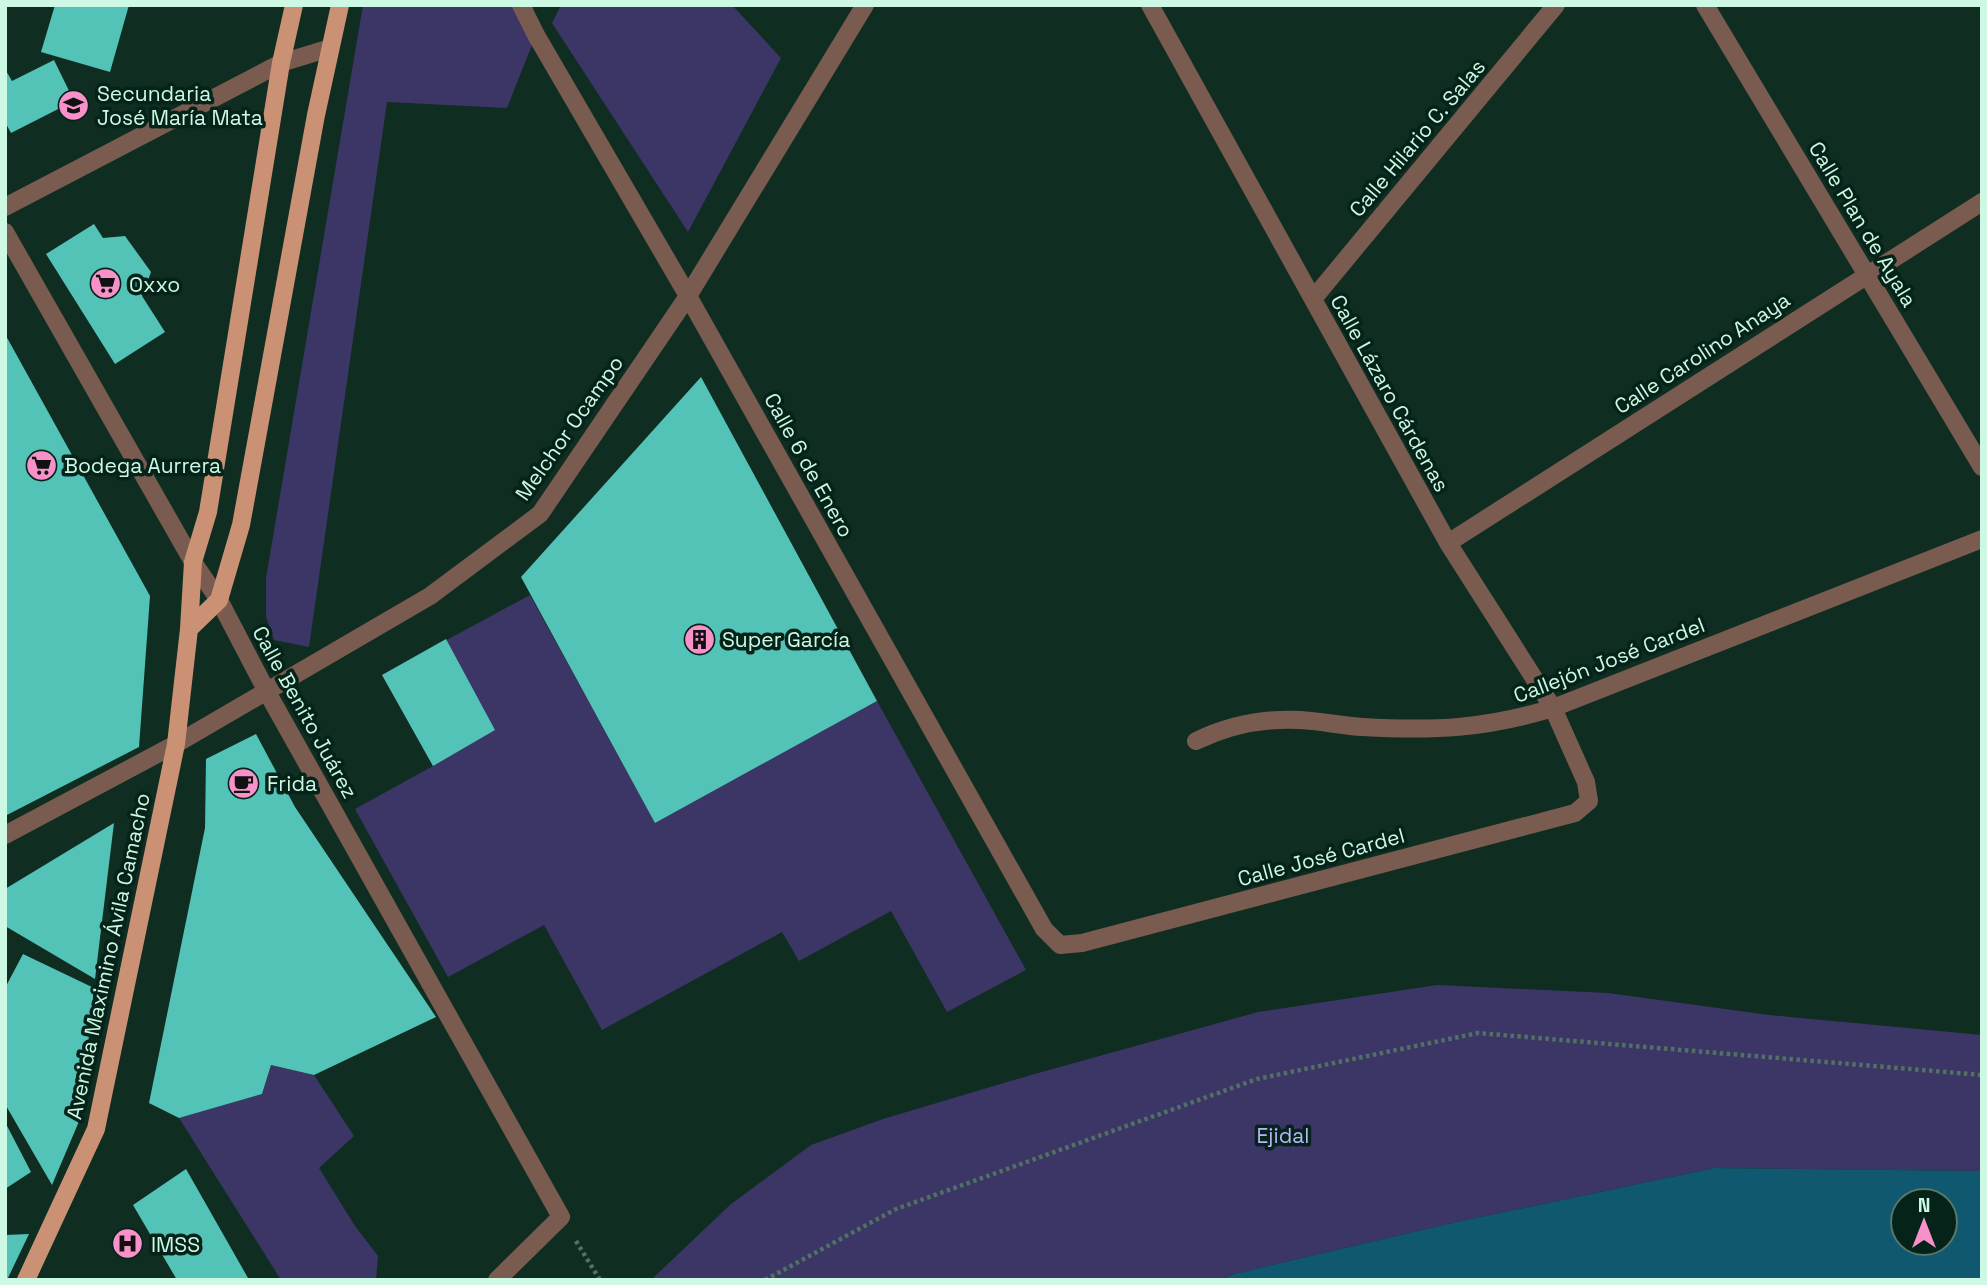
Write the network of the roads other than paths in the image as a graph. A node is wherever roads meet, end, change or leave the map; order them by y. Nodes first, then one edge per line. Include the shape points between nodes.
1 (294, 5) edge
2 (340, 5) edge
3 (522, 5) edge
4 (865, 5) edge
5 (1150, 5) edge
6 (1556, 5) edge
7 (1705, 5) edge
8 (330, 48) junction
9 (281, 63) junction
10 (1982, 202) edge
11 (5, 207) edge
12 (5, 232) edge
13 (1867, 275) junction
14 (688, 296) junction
15 (1313, 299) junction
16 (1982, 467) edge
17 (1982, 539) edge
18 (1448, 543) junction
19 (193, 562) junction
20 (219, 600) junction
21 (189, 629) junction
22 (267, 692) junction
23 (1553, 708) junction
24 (1196, 741) dead end
25 (176, 744) junction
26 (1589, 801) joint
27 (5, 835) edge
28 (1060, 945) joint
29 (26, 1280) edge
30 (497, 1280) edge

1 - 9 main road, Avenida Maximino Ávila Camacho
2 - 8 main road
3 - 14 street, Calle 6 de Enero
4 - 14 street, Melchor Ocampo
5 - 15 street, Calle Lázaro Cárdenas
6 - 15 street, Calle Hilario C. Salas
7 - 13 street, Calle Plan de Ayala
8 - 9 street
8 - 20 main road via 241,525
9 - 11 street
9 - 19 main road, Avenida Maximino Ávila Camacho via 208,512
10 - 13 street, Calle Carolino Anaya
12 - 19 street, Calle Benito Juárez
13 - 16 street, Calle Plan de Ayala
13 - 18 street, Calle Carolino Anaya
14 - 22 street, Melchor Ocampo via 540,514 430,596
14 - 28 street, Calle 6 de Enero via 1044,929
15 - 18 street, Calle Lázaro Cárdenas
17 - 23 street, Callejón José Cardel
18 - 23 street, Calle Lázaro Cárdenas
19 - 20 street, Calle Benito Juárez
19 - 21 main road, Avenida Maximino Ávila Camacho
20 - 21 main road
20 - 22 street, Calle Benito Juárez
21 - 25 main road, Avenida Maximino Ávila Camacho
22 - 25 street, Melchor Ocampo
22 - 30 street, Calle Benito Juárez via 561,1217
23 - 24 street, Callejón José Cardel via 1515,720 1452,729 1298,720 1253,722 1223,728
23 - 26 street, Calle Lázaro Cárdenas via 1586,782
25 - 27 street, Melchor Ocampo
25 - 29 main road, Avenida Maximino Ávila Camacho via 96,1129
26 - 28 street, Calle José Cardel via 1575,813 1082,943

